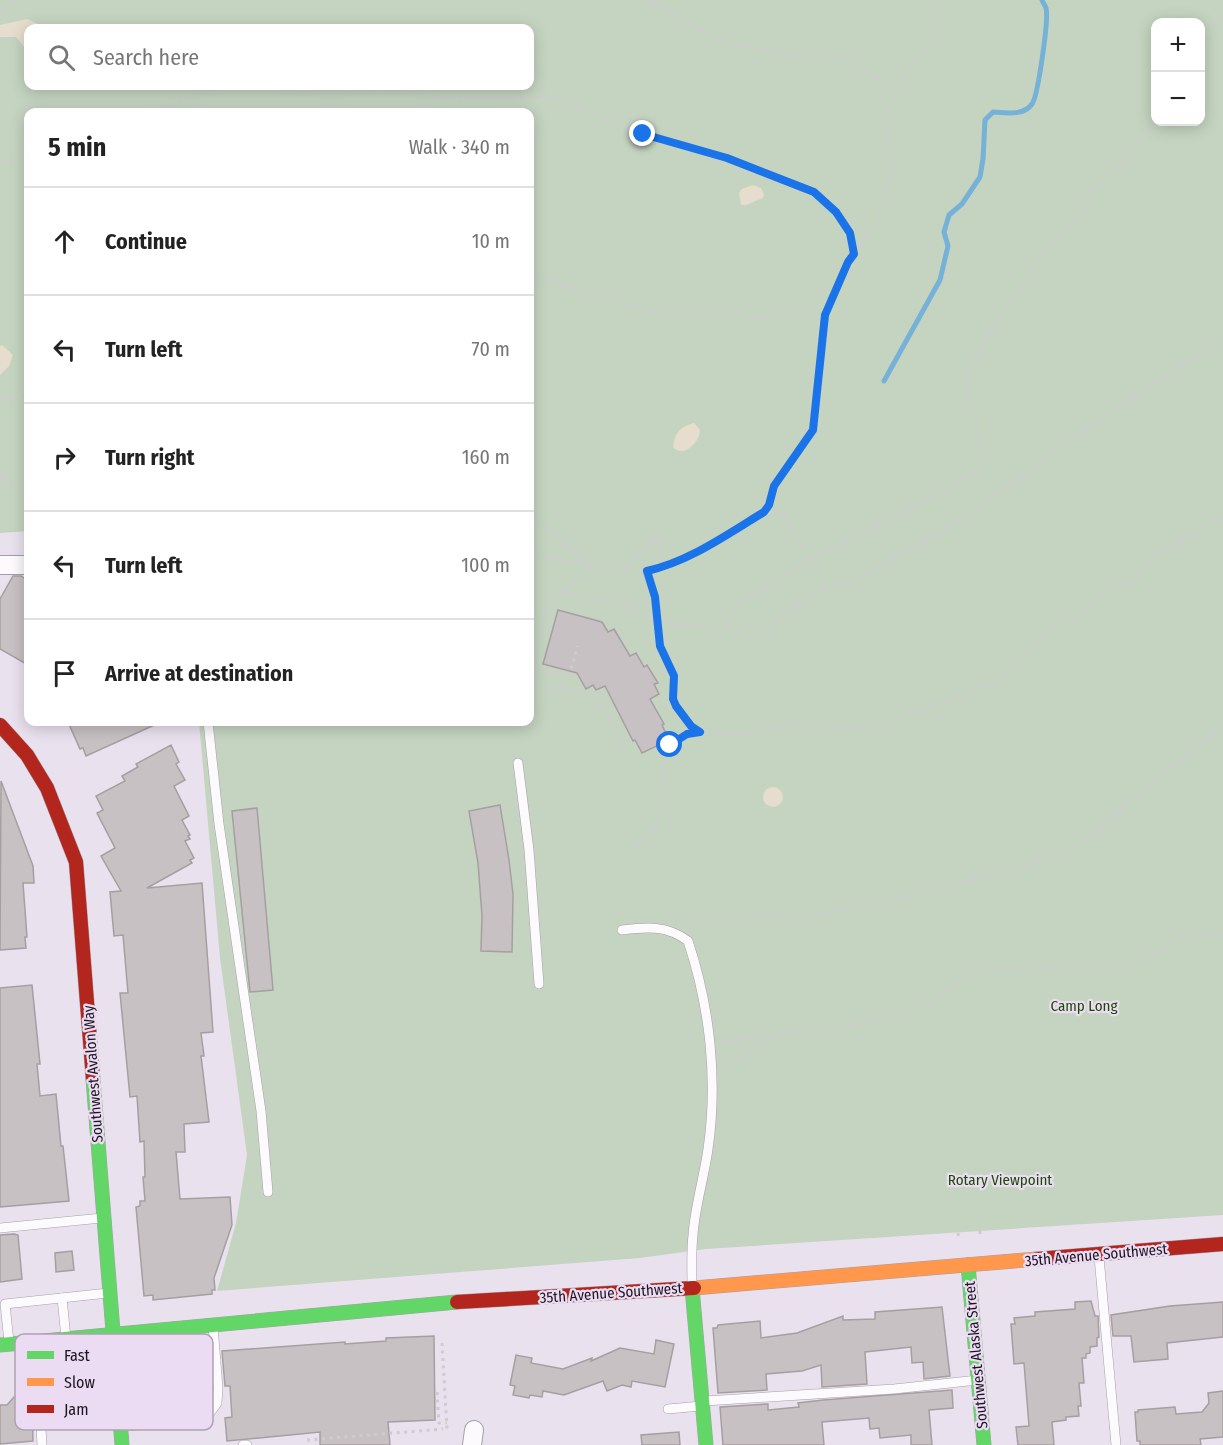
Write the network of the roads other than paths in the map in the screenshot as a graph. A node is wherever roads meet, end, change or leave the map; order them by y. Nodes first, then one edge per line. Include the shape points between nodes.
1 (0, 565) edge
2 (24, 565) edge
3 (0, 725) edge
4 (208, 726) edge
5 (518, 763) dead end
6 (622, 930) dead end
7 (539, 984) dead end
8 (268, 1192) dead end
9 (104, 1218) junction
10 (0, 1228) edge
11 (1223, 1244) edge
12 (1099, 1255) junction
13 (968, 1265) junction
14 (692, 1288) junction
15 (110, 1293) junction
16 (62, 1298) junction
17 (213, 1324) junction
18 (164, 1329) junction
19 (114, 1333) junction
20 (66, 1334) edge
21 (104, 1334) edge
22 (164, 1334) edge
23 (5, 1345) edge
24 (213, 1360) edge
25 (216, 1360) junction
26 (978, 1380) junction
27 (702, 1403) junction
28 (213, 1408) edge
29 (668, 1409) dead end
30 (41, 1430) edge
31 (120, 1430) edge
32 (979, 1436) edge
33 (42, 1445) edge
34 (122, 1445) edge
35 (706, 1445) edge
36 (1116, 1445) edge

1 - 2 street
3 - 9 main road, Southwest Avalon Way via 27,754 46,784 76,862
4 - 8 lane via 261,1111
5 - 7 lane
6 - 14 lane via 657,927 688,940 702,993 711,1052 711,1122 693,1235
9 - 10 lane
9 - 15 main road, Southwest Avalon Way
11 - 12 main road, 35th Avenue Southwest
12 - 13 main road, 35th Avenue Southwest
12 - 36 lane
13 - 14 main road, 35th Avenue Southwest
13 - 26 main road, Southwest Alaska Street
14 - 17 main road, 35th Avenue Southwest via 432,1304
14 - 27 main road
15 - 16 lane
15 - 19 main road, Southwest Avalon Way
16 - 20 lane
16 - 23 lane via 5,1304
17 - 18 main road, 35th Avenue Southwest
17 - 25 lane
18 - 19 main road, 35th Avenue Southwest
18 - 22 lane
19 - 21 main road, 35th Avenue Southwest
24 - 25 lane
25 - 28 lane via 218,1388
26 - 27 lane
26 - 32 main road, Southwest Alaska Street
27 - 29 lane
27 - 35 main road
30 - 33 lane
31 - 34 main road, Southwest Avalon Way

